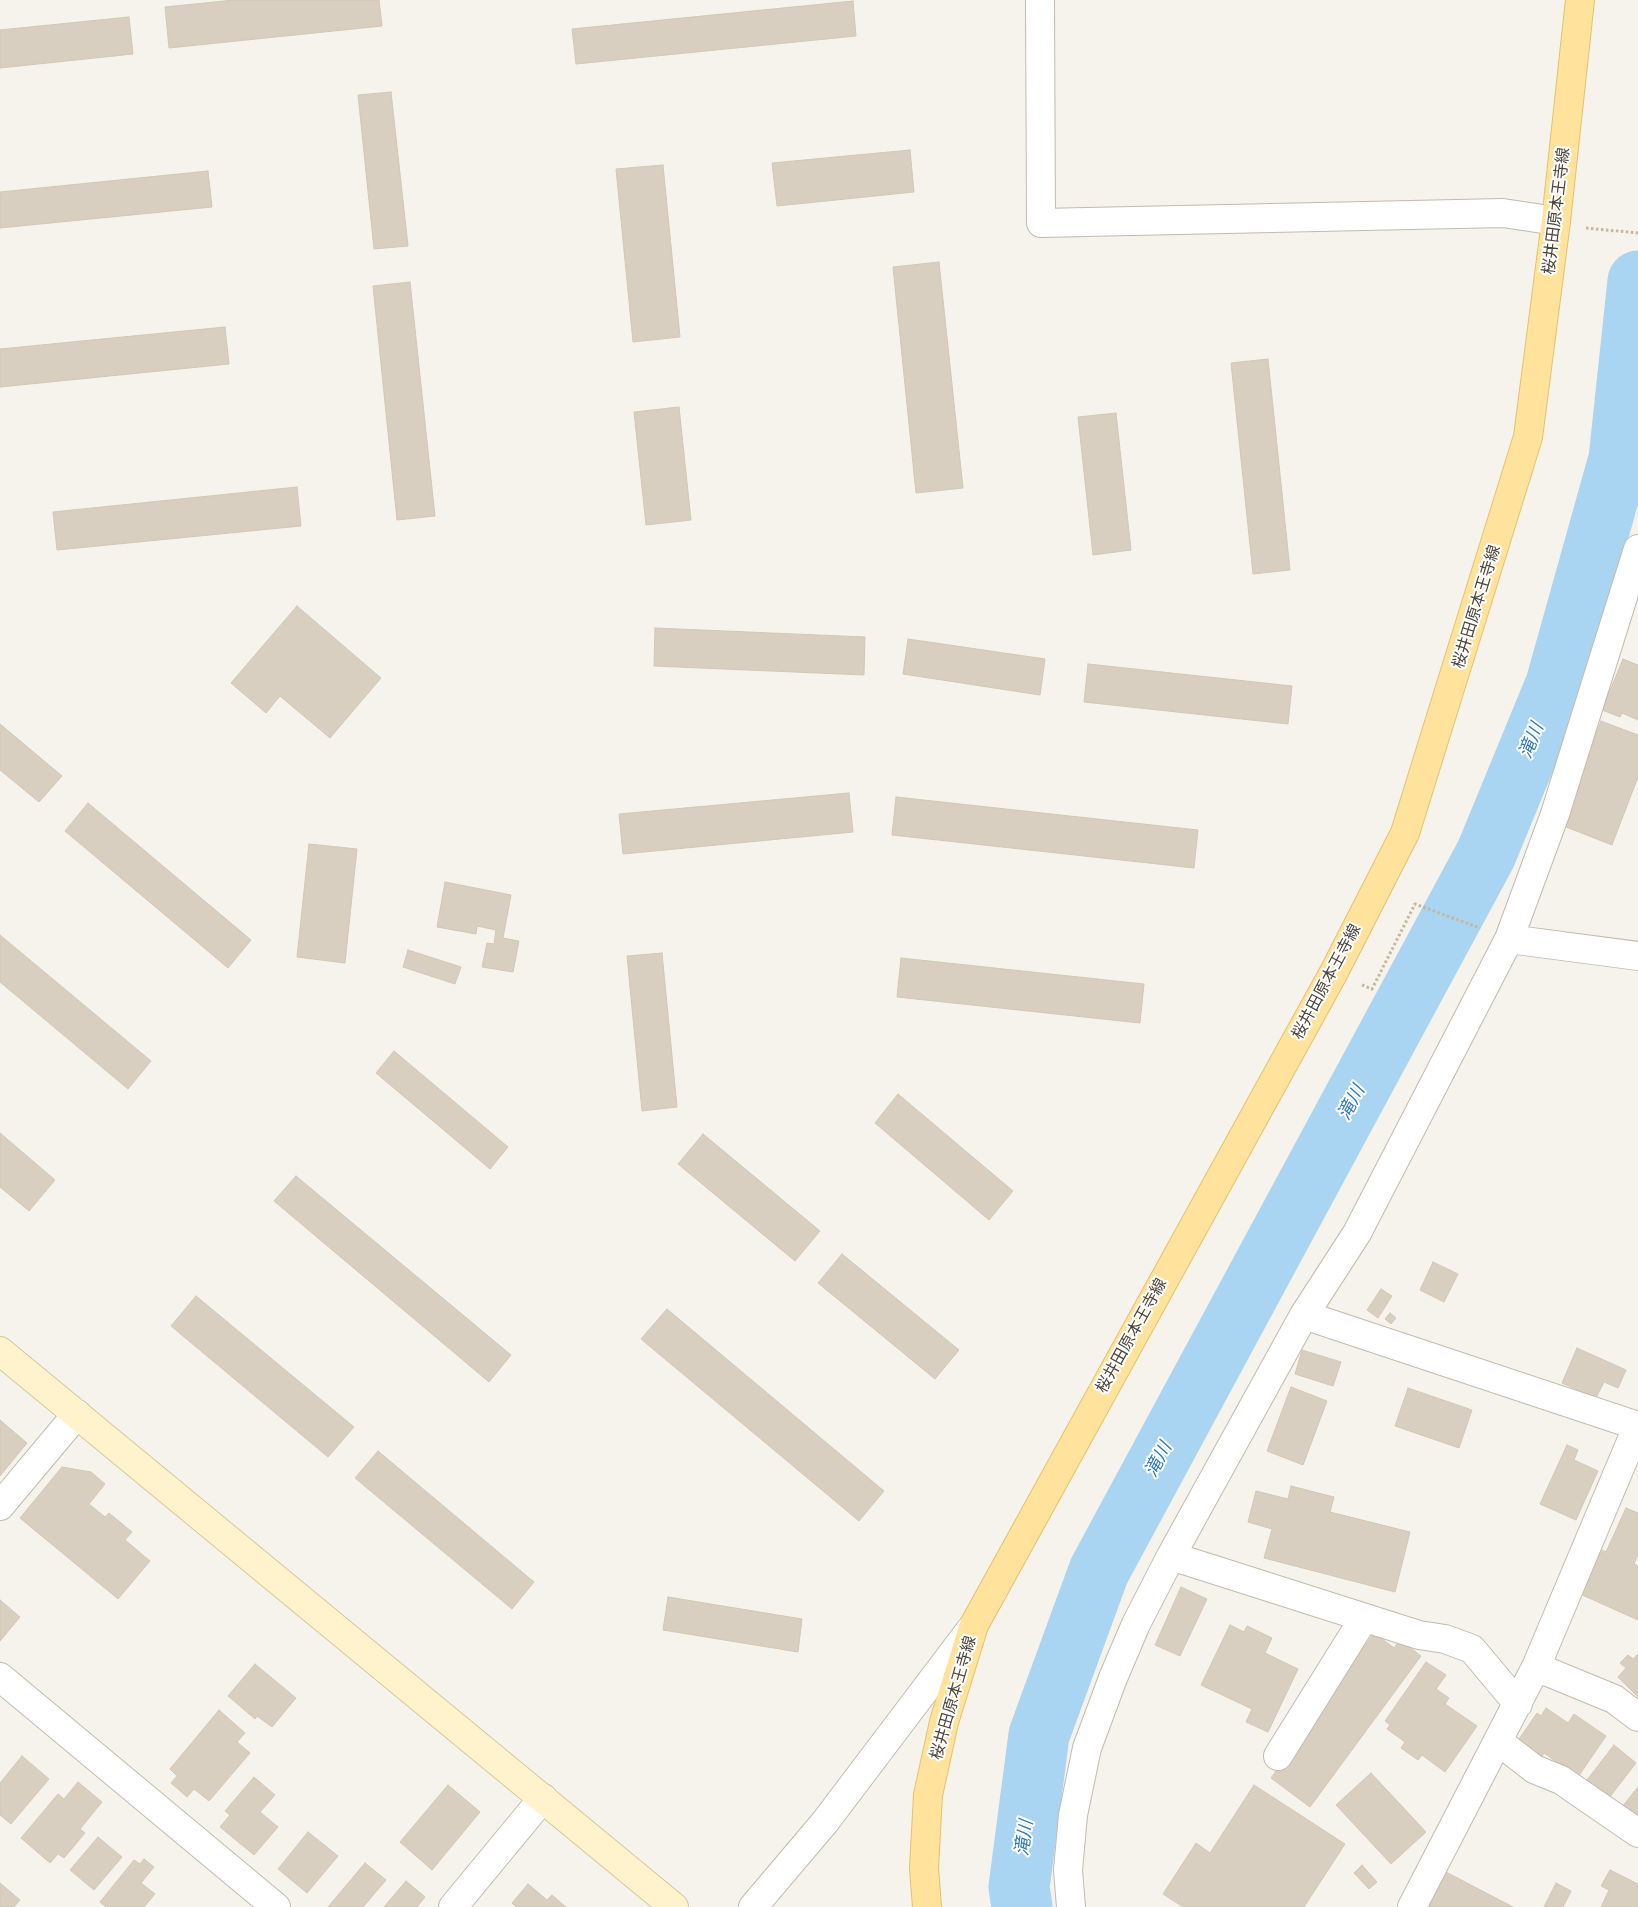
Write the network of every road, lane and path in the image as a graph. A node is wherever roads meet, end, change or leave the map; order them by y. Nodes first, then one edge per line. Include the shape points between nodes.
1 (1040, 0) edge
2 (1580, 0) edge
3 (1556, 221) junction
4 (1585, 228) dead end
5 (1638, 233) edge
6 (1638, 549) edge
7 (1509, 939) junction
8 (1638, 956) edge
9 (1334, 972) junction
10 (1304, 1315) junction
11 (0, 1351) edge
12 (77, 1414) junction
13 (1638, 1426) edge
14 (0, 1506) edge
15 (1171, 1556) junction
16 (1364, 1618) junction
17 (974, 1625) junction
18 (1536, 1667) junction
19 (0, 1677) edge
20 (1518, 1704) junction
21 (1638, 1717) edge
22 (1498, 1741) junction
23 (1278, 1756) dead end
24 (543, 1798) junction
25 (1638, 1833) edge
26 (276, 1907) edge
27 (453, 1907) edge
28 (674, 1907) edge
29 (753, 1907) edge
30 (927, 1907) edge
31 (1071, 1907) edge
32 (1412, 1907) edge

1 - 3 street via 1041,222 1504,213
2 - 3 main road, 桜井田原本王寺線
3 - 9 main road, 桜井田原本王寺線 via 1528,437 1406,834
4 - 5 path
6 - 7 street via 1555,814
7 - 8 street
7 - 9 path via 1416,904 1372,989
7 - 10 street via 1357,1233
9 - 17 main road, 桜井田原本王寺線
10 - 13 street
10 - 15 street
11 - 12 street
12 - 14 street
12 - 24 street
13 - 18 street
15 - 16 street
15 - 31 street via 1112,1678 1087,1748 1074,1815 1068,1870
16 - 20 street via 1472,1649
16 - 23 street
17 - 29 street via 825,1822
17 - 30 main road, 桜井田原本王寺線 via 944,1722 928,1795 924,1868
18 - 20 street
18 - 21 street via 1614,1699
19 - 26 street
20 - 22 street
22 - 25 street via 1534,1769 1561,1780
22 - 32 street
24 - 27 street
24 - 28 street

